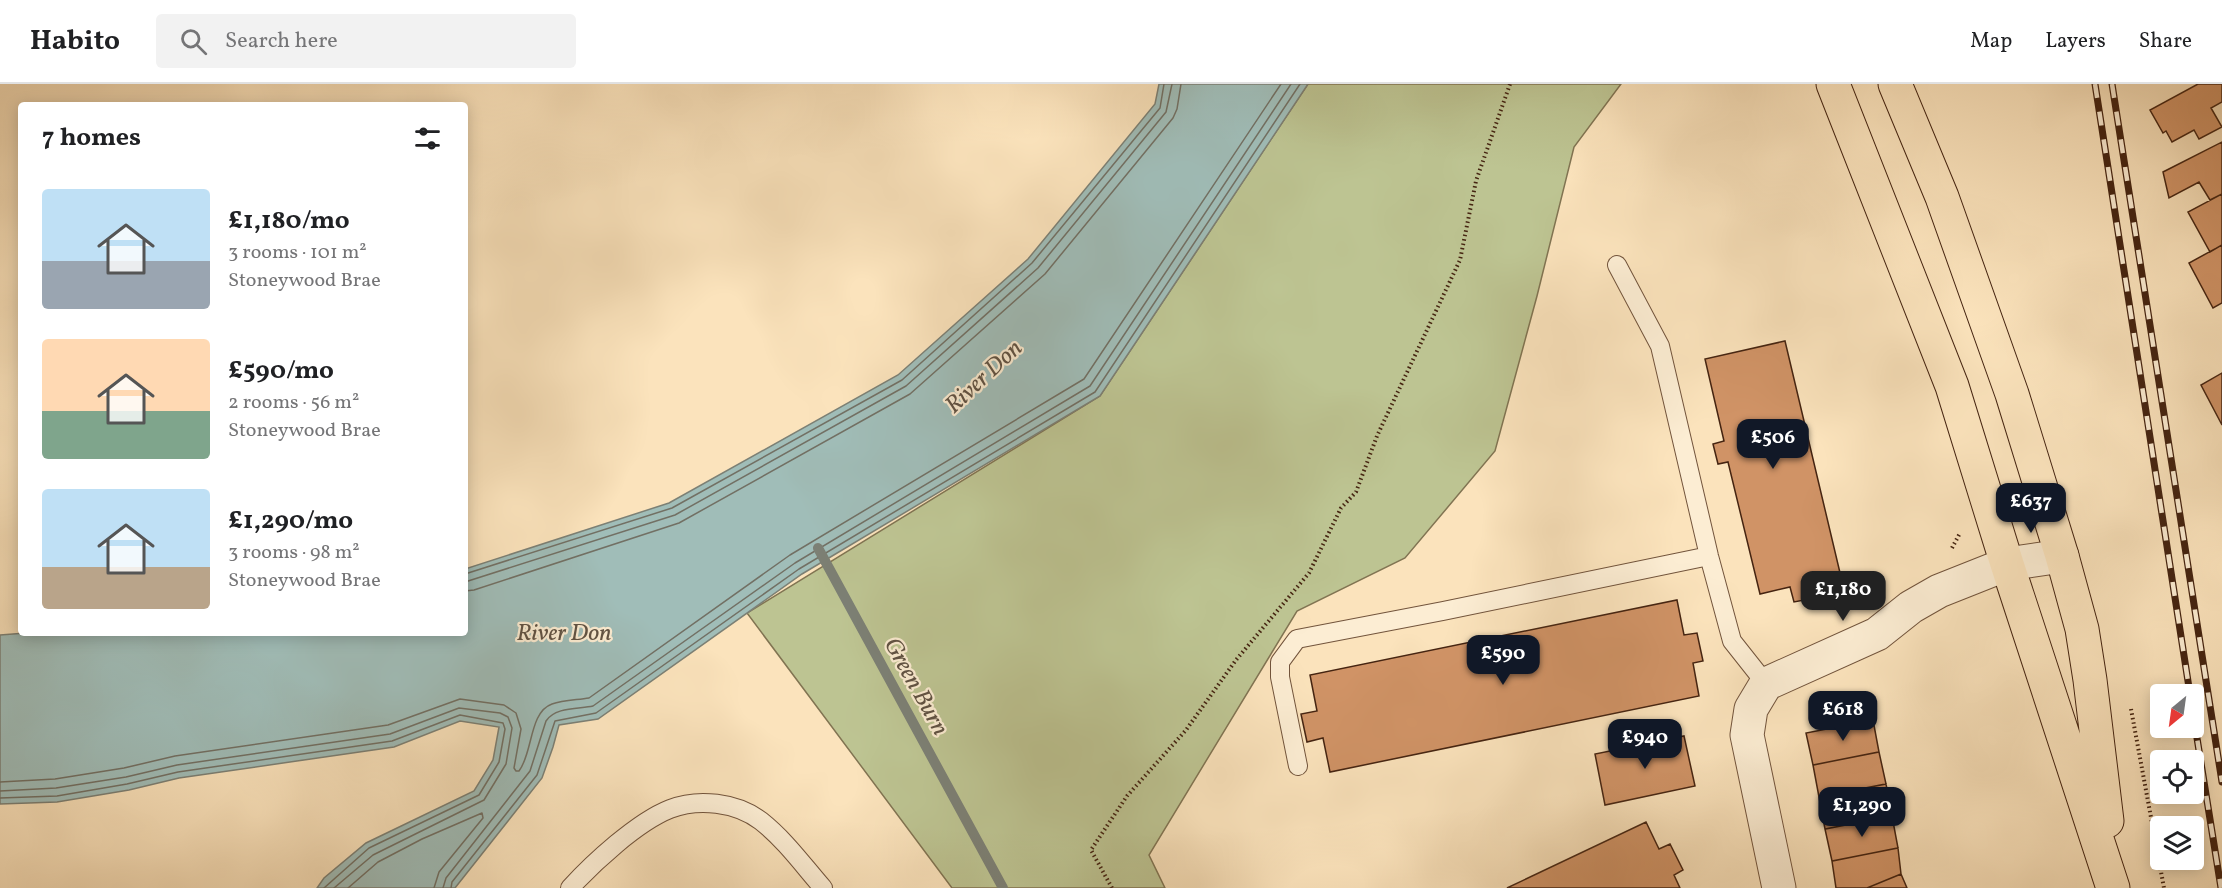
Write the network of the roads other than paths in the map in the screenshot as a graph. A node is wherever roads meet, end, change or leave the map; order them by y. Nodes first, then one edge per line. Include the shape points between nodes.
1 (1833, 84) edge
2 (1895, 84) edge
3 (1617, 265) dead end
4 (1709, 556) junction
5 (2062, 556) junction
6 (2007, 564) junction
7 (1766, 684) junction
8 (1298, 766) dead end
9 (570, 888) edge
10 (823, 888) edge
11 (1779, 888) edge
12 (2114, 888) edge

1 - 6 main road via 1952,386
2 - 5 main road via 1950,219 2012,394
3 - 4 lane via 1660,346
4 - 7 lane via 1732,641
4 - 8 lane via 1297,639 1280,662 1280,677
5 - 6 street
5 - 12 main road via 2082,629 2090,680
6 - 7 street via 1939,591 1877,634
6 - 12 main road
7 - 11 street via 1751,710 1747,735
9 - 10 lane via 629,834 669,809 703,802 733,807 759,820 783,841

